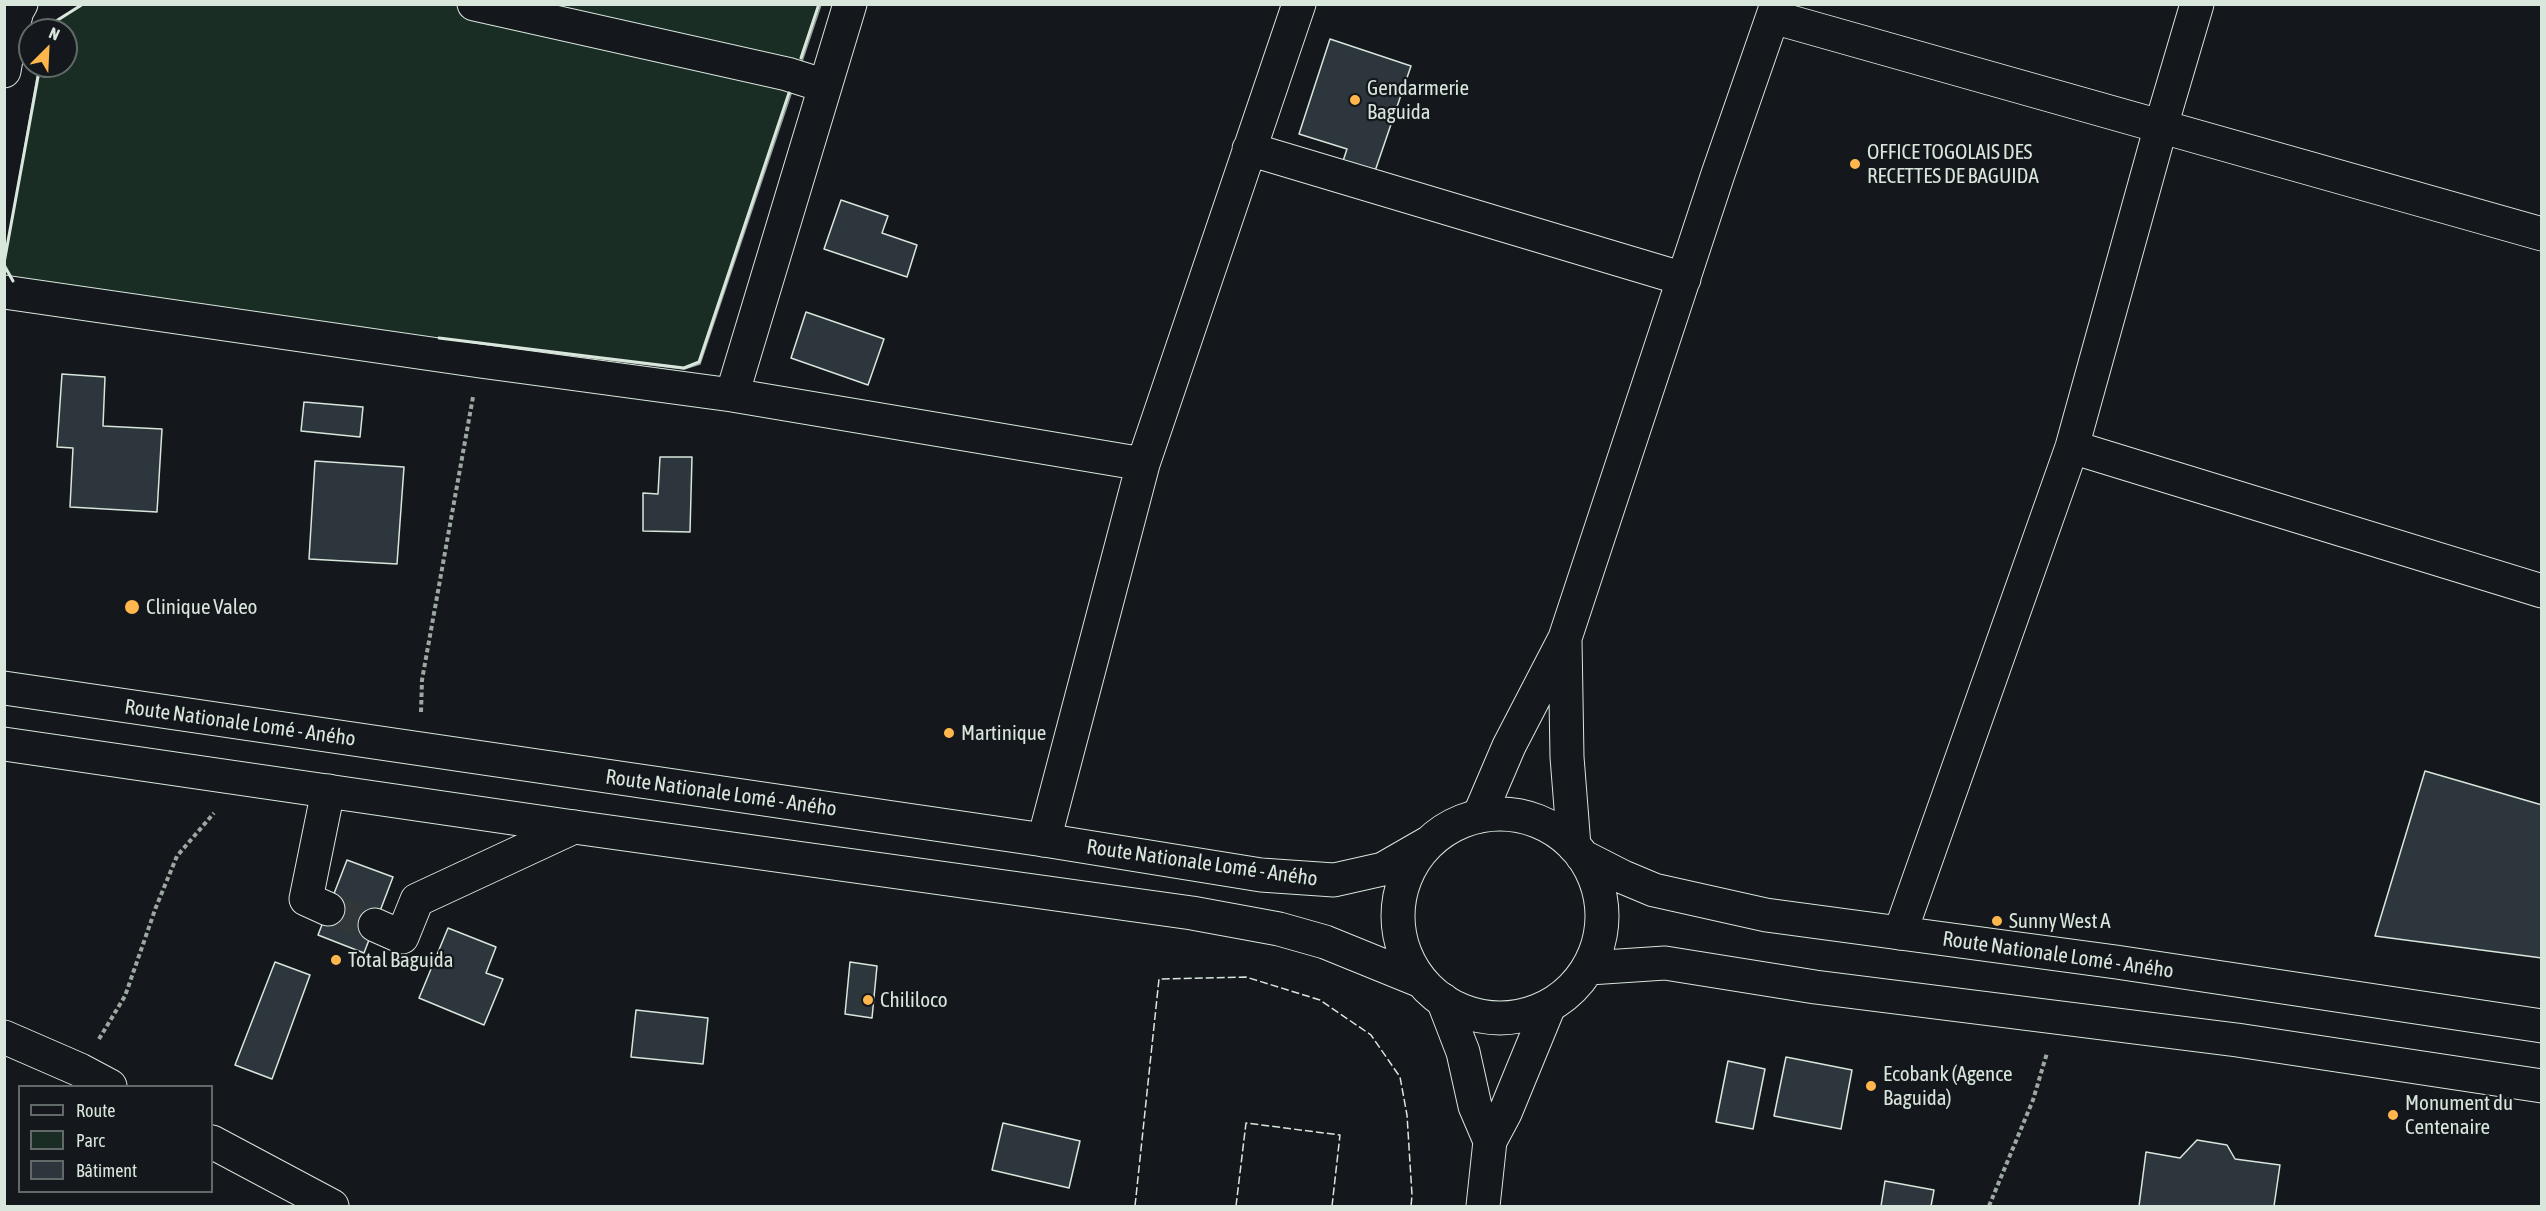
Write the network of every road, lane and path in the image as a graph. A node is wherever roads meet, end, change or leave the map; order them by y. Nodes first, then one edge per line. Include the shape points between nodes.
1 (21, 4) edge
2 (474, 4) edge
3 (850, 4) edge
4 (1299, 4) edge
5 (2197, 4) edge
6 (1775, 10) edge
7 (4, 71) edge
8 (825, 86) junction
9 (2161, 126) junction
10 (1249, 149) junction
11 (2541, 234) edge
12 (1684, 279) junction
13 (4, 292) edge
14 (480, 361) junction
15 (732, 395) junction
16 (2072, 447) junction
17 (1143, 464) junction
18 (2541, 591) edge
19 (1564, 638) junction
20 (4, 688) edge
21 (4, 744) edge
22 (419, 749) junction
23 (244, 779) junction
24 (328, 791) junction
25 (1479, 816) junction
26 (574, 827) junction
27 (1044, 840) junction
28 (1430, 842) junction
29 (1578, 851) junction
30 (328, 909) tunnel mouth
31 (375, 925) tunnel mouth
32 (1899, 933) junction
33 (1589, 968) junction
34 (1432, 990) junction
35 (1549, 1006) junction
36 (2058, 1017) junction
37 (2541, 1026) edge
38 (4, 1037) edge
39 (80, 1070) junction
40 (108, 1085) edge
41 (2541, 1086) edge
42 (1490, 1141) junction
43 (213, 1143) edge
44 (332, 1206) edge
45 (1483, 1206) edge
46 (1989, 1206) edge

1 - 7 main road
2 - 8 main road via 787,74
3 - 8 main road
4 - 10 main road
5 - 9 main road
6 - 9 main road
6 - 12 main road
8 - 15 main road
9 - 11 main road
9 - 16 main road
10 - 12 main road
10 - 17 main road
12 - 19 main road
13 - 14 main road
14 - 15 main road
14 - 22 path via 422,680
15 - 17 main road
16 - 18 main road
16 - 32 main road
17 - 27 main road
19 - 25 main road via 1509,746
19 - 29 main road via 1567,757
20 - 22 main road, Route Nationale Lomé - Aného
21 - 23 main road
22 - 27 main road, Route Nationale Lomé - Aného
23 - 24 main road
23 - 39 path via 177,856 125,996
24 - 26 main road
24 - 30 main road via 306,899
25 - 28 main road via 1461,822
25 - 29 main road via 1531,819 1562,834
26 - 31 main road via 417,900 402,937
26 - 34 main road via 1241,921 1325,942
27 - 28 main road, Route Nationale Lomé - Aného via 1262,875 1334,880 1383,869
28 - 34 main road via 1408,873 1398,909 1403,947 1411,965
29 - 32 main road, Route Nationale Lomé - Aného via 1654,890 1766,915
29 - 33 main road via 1593,873 1602,911 1598,950
32 - 37 main road, Route Nationale Lomé - Aného
33 - 35 main road via 1568,994
33 - 36 main road via 1665,963 1815,987
34 - 35 main road via 1459,1009 1495,1018 1514,1017
34 - 42 main road via 1462,1052 1475,1106
35 - 42 main road
36 - 41 main road
36 - 46 path via 2033,1100
38 - 39 main road
39 - 40 main road
42 - 45 main road
43 - 44 main road

